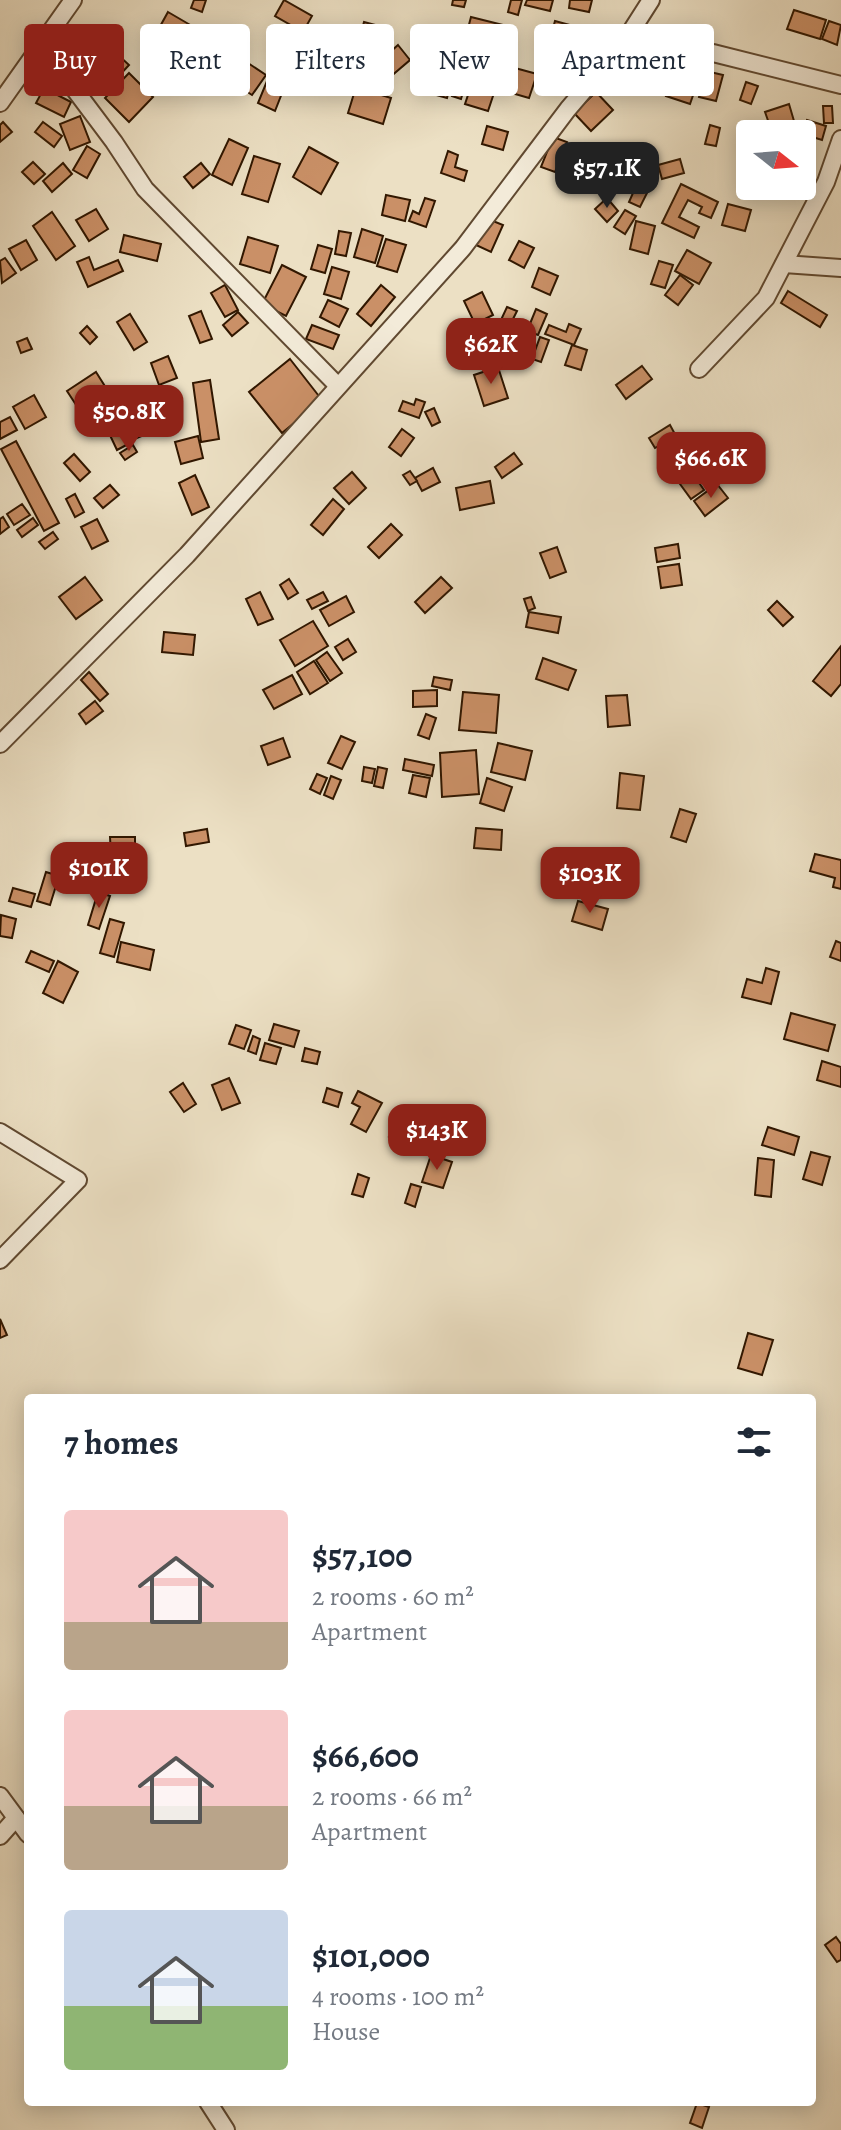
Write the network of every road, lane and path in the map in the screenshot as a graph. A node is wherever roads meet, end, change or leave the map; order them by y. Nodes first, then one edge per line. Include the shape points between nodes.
1 (73, 0) edge
2 (651, 0) edge
3 (57, 24) edge
4 (636, 24) edge
5 (714, 53) edge
6 (24, 70) edge
7 (841, 85) edge
8 (80, 96) edge
9 (579, 96) edge
10 (0, 103) edge
11 (841, 139) edge
12 (784, 264) junction
13 (841, 268) edge
14 (699, 369) dead end
15 (338, 386) junction
16 (0, 744) edge
17 (0, 1132) edge
18 (0, 1260) edge
19 (0, 1796) edge
20 (16, 1818) junction
21 (24, 1829) edge
22 (0, 1836) edge
23 (211, 2106) edge
24 (226, 2130) edge

1 - 3 street
2 - 4 street
5 - 7 street
6 - 10 street
8 - 15 street via 145,189
9 - 15 street via 463,248
11 - 12 street via 826,182
12 - 13 street
12 - 14 street via 766,298
15 - 16 street via 187,555
17 - 18 street via 78,1180
19 - 20 street
20 - 21 street
20 - 22 street
23 - 24 street

